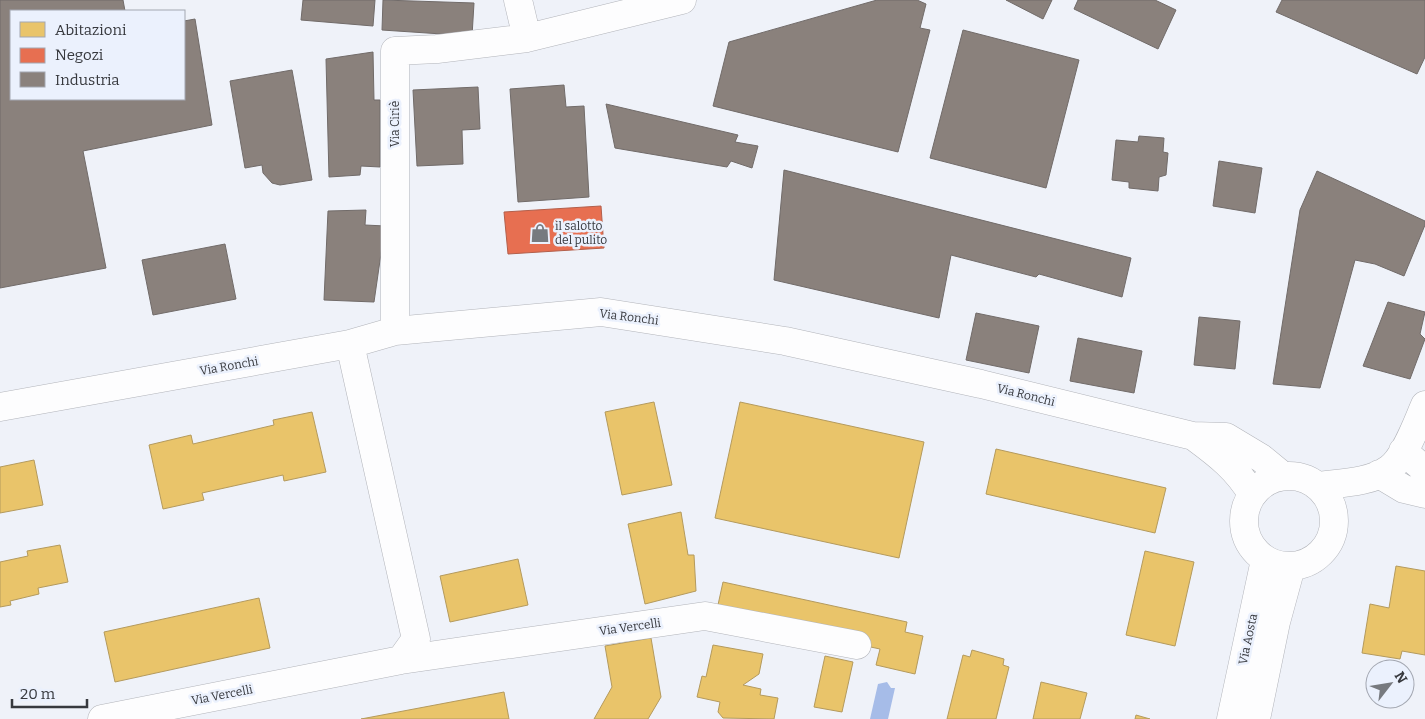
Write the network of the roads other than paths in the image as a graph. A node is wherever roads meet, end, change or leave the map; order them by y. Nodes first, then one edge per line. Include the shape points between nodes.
1 (518, 0) edge
2 (682, 0) edge
3 (527, 38) junction
4 (394, 331) junction
5 (350, 344) junction
6 (1425, 405) edge
7 (0, 407) edge
8 (1193, 436) junction
9 (1403, 451) junction
10 (1425, 470) edge
11 (1283, 476) junction
12 (1369, 478) junction
13 (1317, 486) junction
14 (1252, 494) junction
15 (1425, 494) edge
16 (1332, 509) junction
17 (1278, 563) junction
18 (857, 645) dead end
19 (401, 660) junction
20 (102, 719) edge
21 (1231, 719) edge
22 (1256, 719) edge

1 - 3 street
2 - 3 street, Via Ciriè
3 - 4 street, Via Ciriè via 395,51
4 - 5 street, Via Ronchi
4 - 8 street, Via Ronchi via 601,312 785,341 981,384
5 - 7 street, Via Ronchi
5 - 19 street via 416,639
6 - 9 street
8 - 11 street, Via Ronchi via 1226,437
8 - 14 street, Via Ronchi via 1227,460
9 - 10 street
9 - 12 street via 1394,465
11 - 13 street via 1298,476
11 - 14 street via 1266,482
12 - 13 street
12 - 15 street
12 - 16 street
13 - 16 street
14 - 17 street via 1246,505 1244,530 1248,542
16 - 17 street via 1334,526 1324,550 1303,564
17 - 21 street, Via Aosta
17 - 22 street, Via Aosta via 1276,622
18 - 19 street, Via Vercelli via 705,616
19 - 20 street, Via Vercelli

